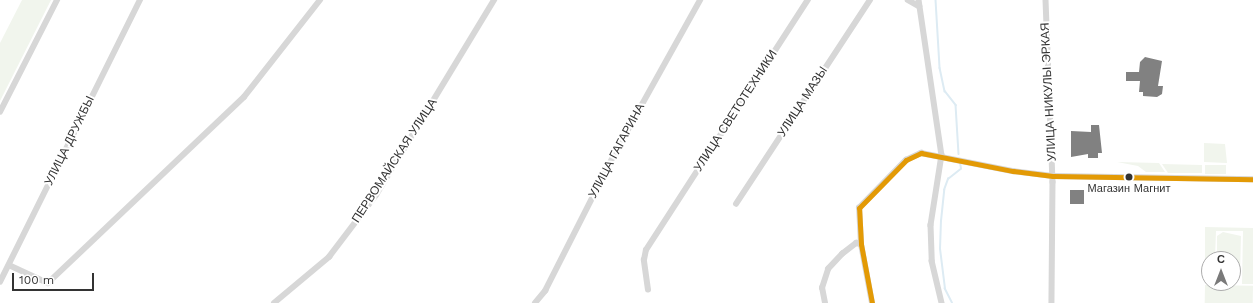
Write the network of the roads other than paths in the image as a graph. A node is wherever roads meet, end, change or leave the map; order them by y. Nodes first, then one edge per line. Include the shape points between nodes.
1 (58, 0) edge
2 (140, 0) edge
3 (320, 0) edge
4 (494, 0) edge
5 (700, 0) edge
6 (808, 0) edge
7 (870, 0) edge
8 (908, 0) edge
9 (1046, 0) edge
10 (919, 3) edge
11 (0, 112) edge
12 (942, 155) junction
13 (1053, 176) junction
14 (1253, 180) edge
15 (736, 204) dead end
16 (861, 244) junction
17 (9, 265) junction
18 (0, 282) edge
19 (648, 290) dead end
20 (274, 303) edge
21 (535, 303) edge
22 (825, 303) edge
23 (872, 303) edge
24 (942, 303) edge
25 (1052, 303) edge

1 - 11 street
2 - 17 street, УЛИЦА ДРУЖБЫ
3 - 17 street via 244,97 48,283
4 - 20 street, ПЕРВОМАЙСКАЯ УЛИЦА via 362,214 329,257
5 - 21 street, УЛИЦА ГАГАРИНА via 615,153 545,291
6 - 19 street, УЛИЦА СВЕТОТЕХНИКИ via 664,223 644,260
7 - 15 street, УЛИЦА МАЗЫ
8 - 10 street
9 - 13 street, УЛИЦА НИКУЛЫ ЭРКАЯ
10 - 12 street
12 - 13 street via 1013,171
12 - 16 street via 921,153 906,160 859,208
12 - 24 street via 932,225 932,261
13 - 14 street
13 - 25 street, УЛИЦА НИКУЛЫ ЭРКАЯ
16 - 22 street via 856,243 828,268 822,288
16 - 23 street
17 - 18 street, УЛИЦА ДРУЖБЫ

